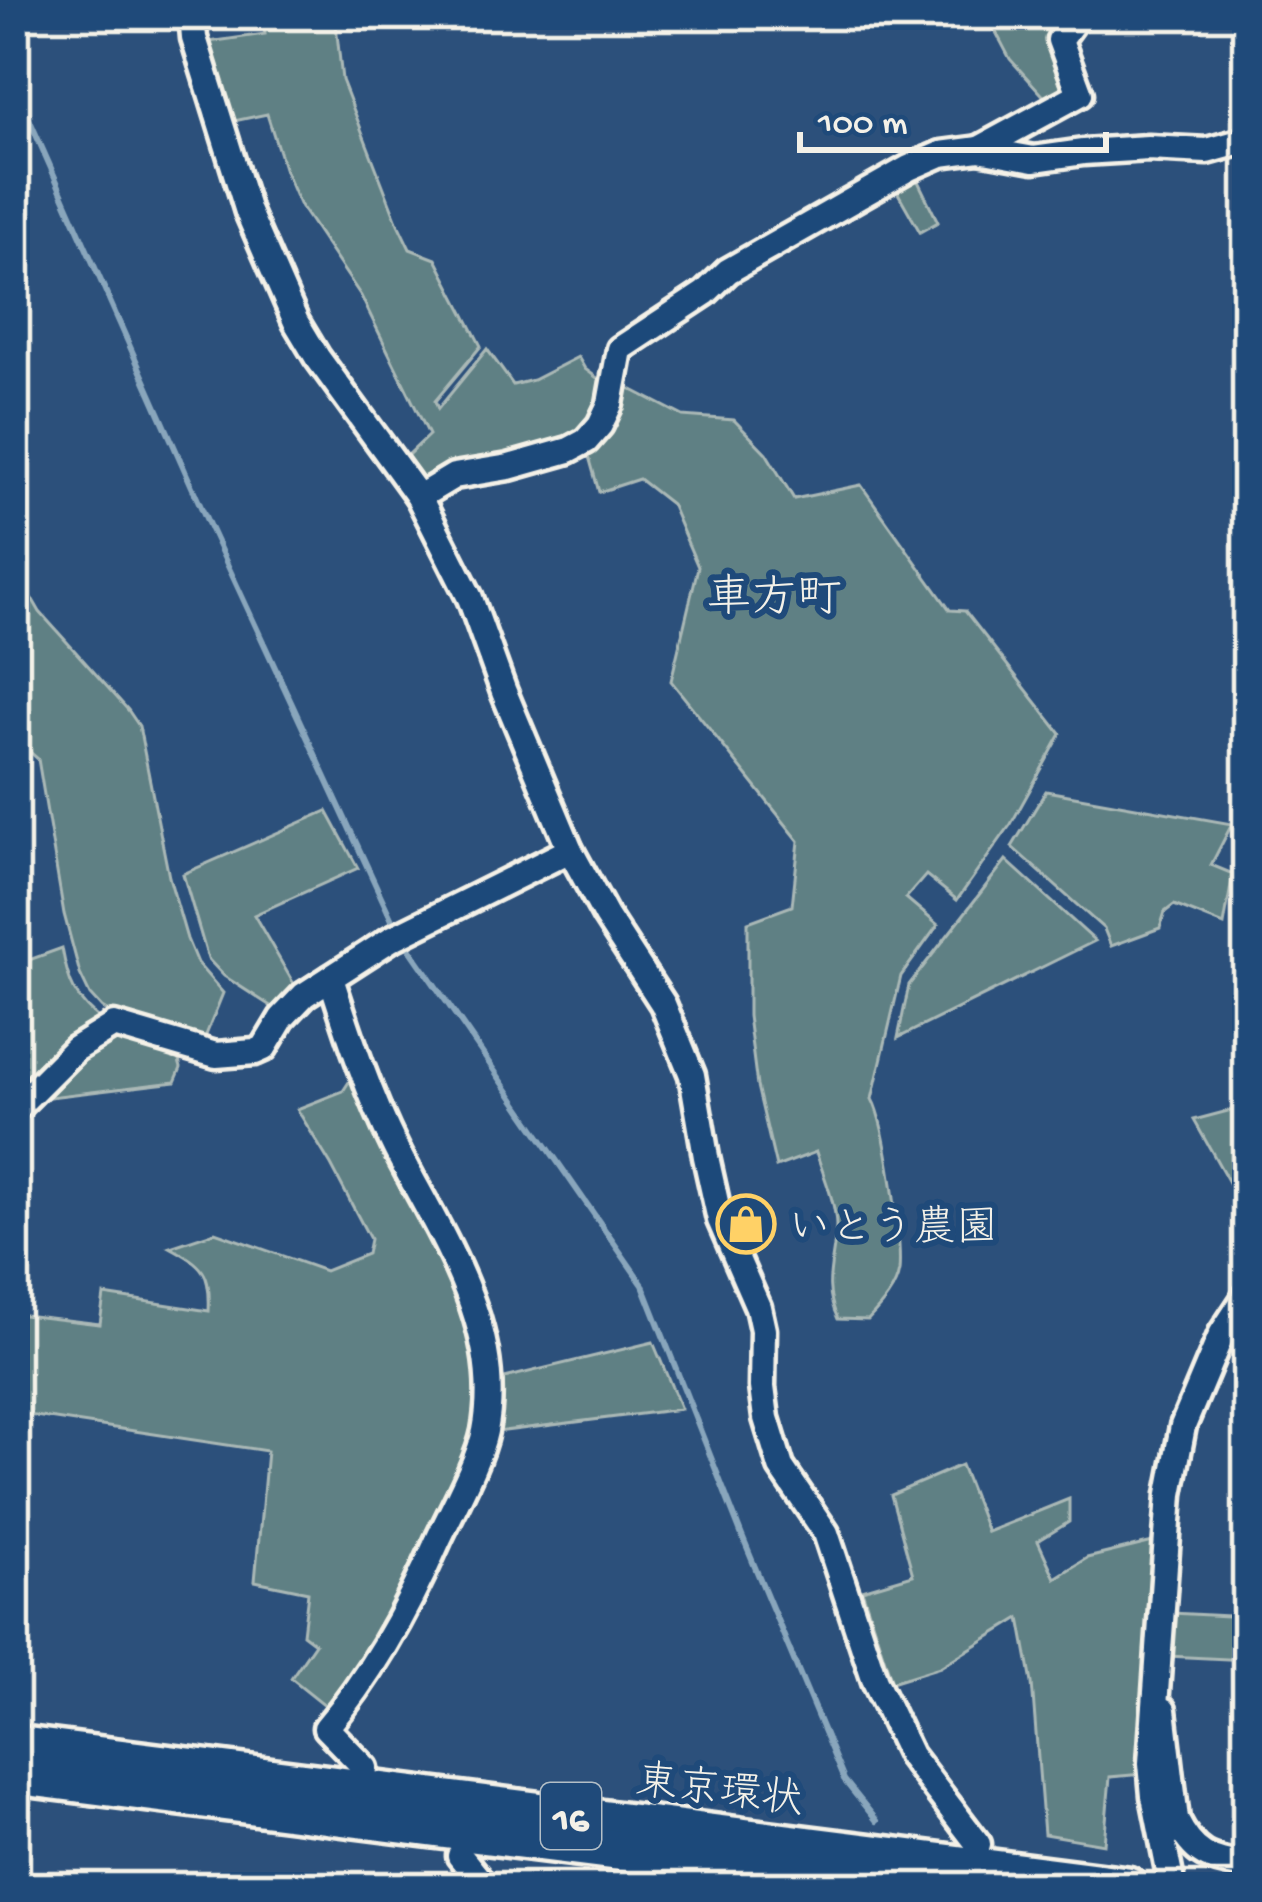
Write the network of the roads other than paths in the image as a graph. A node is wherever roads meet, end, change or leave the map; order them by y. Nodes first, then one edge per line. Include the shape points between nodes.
1 (192, 15) edge
2 (1078, 15) edge
3 (1247, 140) edge
4 (979, 149) junction
5 (419, 497) junction
6 (570, 850) junction
7 (331, 978) junction
8 (15, 1108) edge
9 (1247, 1295) edge
10 (1157, 1673) junction
11 (15, 1746) edge
12 (365, 1768) dead end
13 (15, 1774) edge
14 (978, 1844) dead end
15 (460, 1856) dead end
16 (1247, 1865) edge
17 (485, 1887) edge
18 (908, 1887) edge
19 (1127, 1887) edge
20 (1169, 1887) edge

1 - 5 street via 248,212 280,289 317,357
2 - 4 street via 1060,40 1080,94
3 - 4 street via 1207,151 1034,159
4 - 5 street via 909,168 728,271 620,350 610,404 586,441 454,476
5 - 6 street via 470,598
6 - 7 street
6 - 14 street via 663,1004 692,1075 720,1220 758,1307 762,1387 781,1467 826,1533 875,1681 910,1755
7 - 8 street via 304,995 255,1052 216,1055 114,1025 75,1049
7 - 12 street via 377,1106 459,1268 488,1382 484,1432 417,1588 326,1727
9 - 10 street via 1183,1426
10 - 16 street via 1176,1820 1204,1856
10 - 20 street via 1150,1763
11 - 19 highway, 東京環状 / 16
13 - 18 highway, 東京環状 / 16
15 - 17 street

